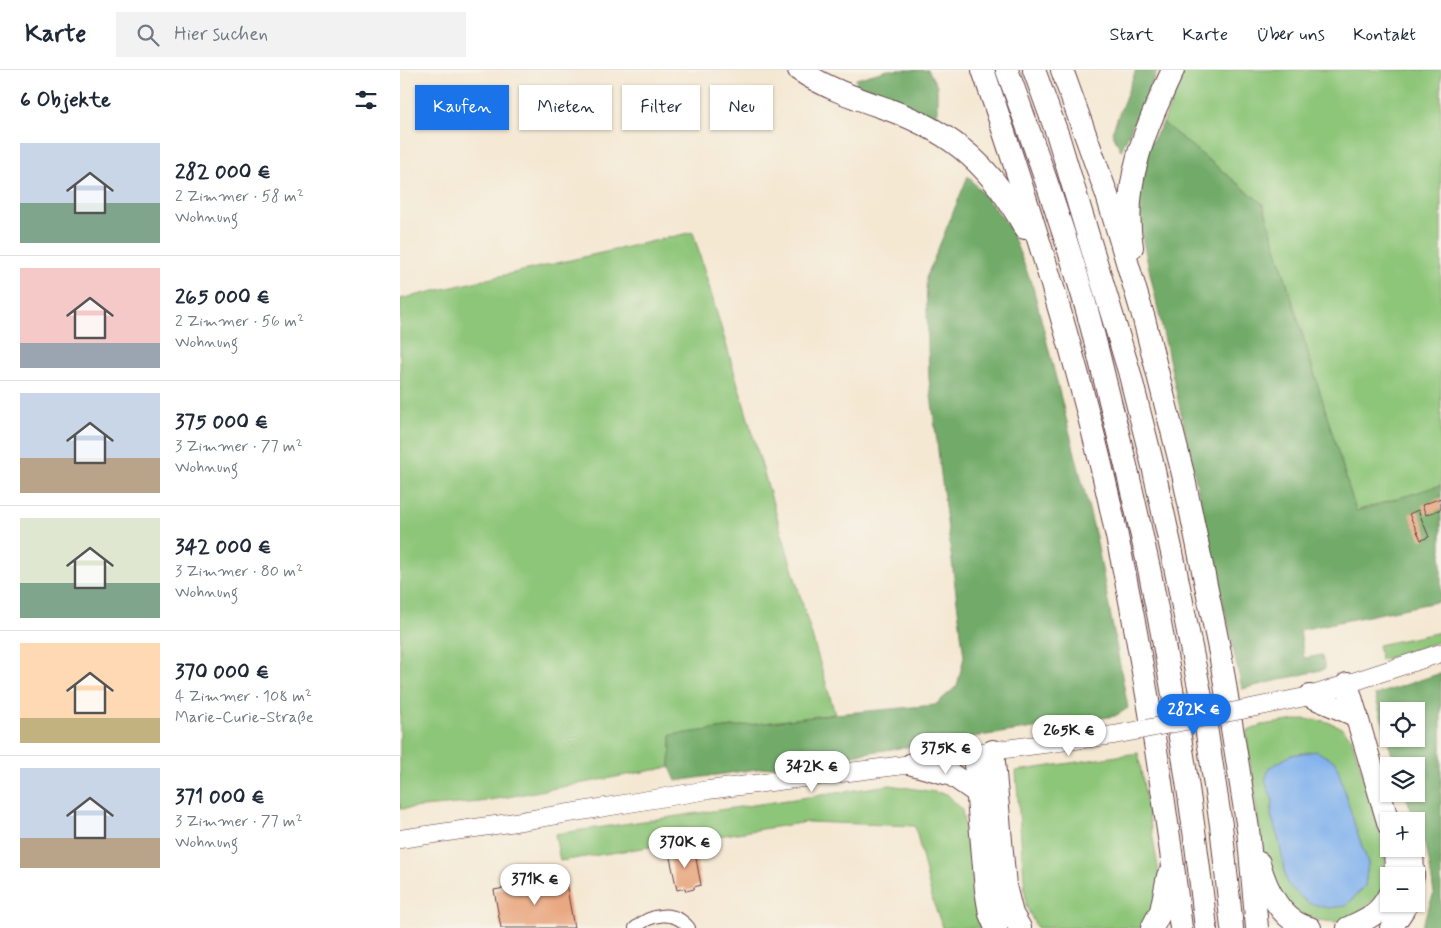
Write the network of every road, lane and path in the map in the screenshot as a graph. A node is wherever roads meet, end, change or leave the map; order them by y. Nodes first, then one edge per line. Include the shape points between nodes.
1 (800, 70) edge
2 (983, 70) edge
3 (1007, 70) edge
4 (1034, 70) edge
5 (1062, 70) edge
6 (1173, 70) edge
7 (1058, 136) junction
8 (1046, 266) junction
9 (1144, 319) junction
10 (1441, 653) edge
11 (1353, 682) junction
12 (1310, 696) junction
13 (1357, 716) junction
14 (984, 752) junction
15 (1382, 757) edge
16 (912, 764) junction
17 (978, 793) junction
18 (1385, 812) edge
19 (1248, 829) junction
20 (400, 839) edge
21 (1170, 843) junction
22 (1380, 909) edge
23 (1402, 912) edge
24 (635, 928) edge
25 (689, 928) edge
26 (996, 928) edge
27 (1020, 928) edge
28 (1152, 928) edge
29 (1181, 928) edge
30 (1206, 928) edge
31 (1232, 928) edge
32 (1256, 928) edge
33 (1310, 928) edge
34 (1348, 928) edge
35 (1391, 928) edge

1 - 8 highway via 833,89 910,118 950,139 999,185
2 - 8 highway
3 - 30 highway via 1082,293 1137,506 1186,778
4 - 7 highway
5 - 9 highway via 1107,195
6 - 9 highway via 1144,133 1134,170 1130,235
7 - 9 highway via 1087,187
7 - 31 highway via 1129,371 1174,562 1204,717 1221,825
8 - 21 highway via 1080,385 1122,559
9 - 19 highway via 1183,474 1218,644
10 - 11 main road
11 - 12 main road
11 - 13 highway
11 - 15 highway
12 - 13 highway
12 - 14 main road, bridge via 1114,735
13 - 18 highway
14 - 16 main road
14 - 17 highway
14 - 27 highway via 1007,894
16 - 17 highway via 952,775
16 - 20 main road via 708,790
17 - 26 highway via 986,890
19 - 32 highway
19 - 33 highway via 1272,896 1291,919
21 - 28 highway via 1165,897
21 - 29 highway
22 - 34 highway
23 - 35 highway
24 - 25 street via 653,916 665,915 676,918

